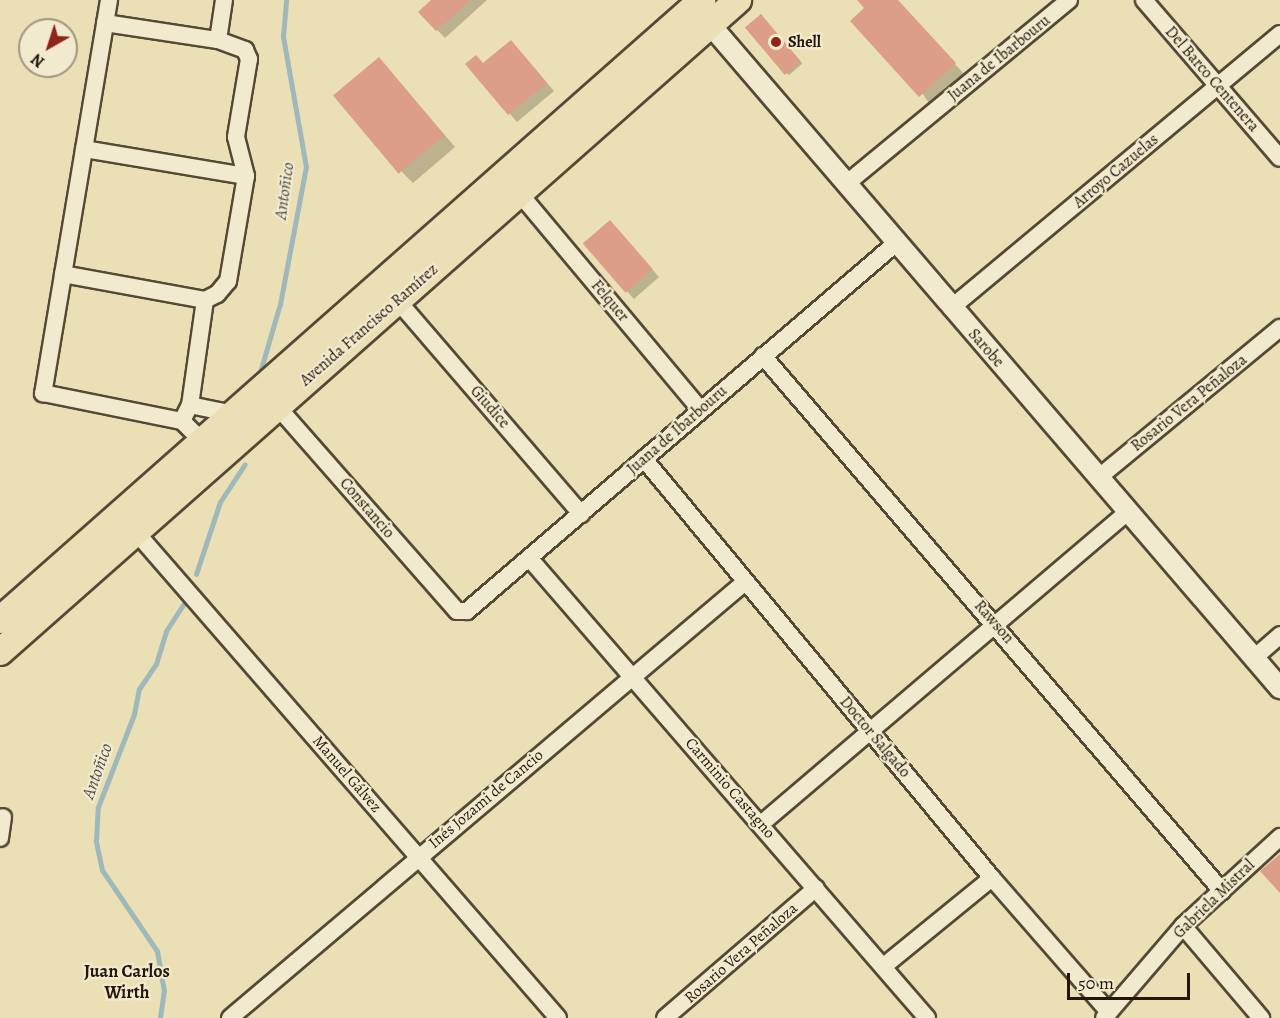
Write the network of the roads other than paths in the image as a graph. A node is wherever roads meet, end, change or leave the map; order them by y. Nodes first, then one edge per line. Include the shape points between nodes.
1 (109, 0) edge
2 (224, 0) edge
3 (738, 0) edge
4 (1069, 0) edge
5 (1144, 0) edge
6 (699, 8) edge
7 (105, 23) junction
8 (1280, 34) edge
9 (218, 40) junction
10 (1218, 86) junction
11 (84, 149) junction
12 (1280, 158) edge
13 (246, 176) junction
14 (846, 184) junction
15 (520, 194) junction
16 (896, 243) junction
17 (63, 274) junction
18 (205, 300) junction
19 (398, 301) junction
20 (951, 308) junction
21 (1280, 328) edge
22 (762, 356) junction
23 (190, 405) junction
24 (276, 405) junction
25 (700, 409) junction
26 (234, 414) junction
27 (182, 421) junction
28 (202, 441) junction
29 (644, 459) junction
30 (1098, 478) junction
31 (1127, 512) junction
32 (581, 514) junction
33 (135, 531) junction
34 (530, 559) junction
35 (745, 582) junction
36 (458, 611) joint
37 (0, 620) edge
38 (996, 624) junction
39 (1280, 635) edge
40 (0, 652) edge
41 (1254, 658) junction
42 (632, 674) junction
43 (1280, 688) edge
44 (871, 731) junction
45 (3, 817) dead end
46 (761, 824) junction
47 (1280, 837) edge
48 (0, 838) edge
49 (418, 856) junction
50 (992, 878) junction
51 (816, 888) junction
52 (1222, 891) junction
53 (1183, 926) junction
54 (884, 966) junction
55 (1106, 1015) edge
56 (230, 1018) edge
57 (558, 1018) edge
58 (665, 1018) edge
59 (927, 1018) edge
60 (1261, 1018) edge

1 - 7 street
2 - 9 street
3 - 6 main road, Avenida Francisco Ramírez
4 - 14 street, Juana de Ibarbouru
5 - 10 street, Del Barco Centenera
6 - 14 street, Sarobe
6 - 15 main road, Avenida Francisco Ramírez
6 - 26 main road, Avenida Francisco Ramírez
7 - 9 street
7 - 11 street
8 - 10 street, Arroyo Cazuelas
9 - 13 street via 245,50 249,59 236,137
10 - 12 street, Del Barco Centenera
10 - 20 street, Arroyo Cazuelas
11 - 13 street
11 - 17 street
13 - 18 street via 228,281 217,294
14 - 16 street, Sarobe
15 - 19 main road, Avenida Francisco Ramírez
15 - 25 street, Felquer
16 - 20 street, Sarobe
16 - 22 street, Juana de Ibarbouru
17 - 18 street
17 - 27 street via 43,393
18 - 23 street
19 - 24 main road, Avenida Francisco Ramírez
19 - 32 street, Giudice
20 - 30 street, Sarobe
21 - 30 street, Rosario Vera Peñaloza
22 - 25 street, Juana de Ibarbouru
22 - 38 street, Rawson
23 - 26 street
23 - 27 street
24 - 33 main road, Avenida Francisco Ramírez
24 - 36 street, Constancio
25 - 29 street, Juana de Ibarbouru
26 - 28 main road, Avenida Francisco Ramírez
27 - 28 street
28 - 37 main road, Avenida Francisco Ramírez
29 - 32 street, Juana de Ibarbouru
29 - 35 street, Doctor Salgado
30 - 31 street, Sarobe
31 - 38 street
31 - 41 street, Sarobe
32 - 34 street, Juana de Ibarbouru
33 - 40 main road, Avenida Francisco Ramírez
33 - 49 street, Manuel Gálvez
34 - 36 street, Juana de Ibarbouru via 467,611
34 - 42 street, Carminio Castagno
35 - 42 street, Inés Jozami de Cancio
35 - 44 street, Doctor Salgado
38 - 44 street
38 - 52 street, Rawson
39 - 41 street
41 - 43 street, Sarobe
42 - 46 street, Carminio Castagno
42 - 49 street, Inés Jozami de Cancio
44 - 46 street
44 - 50 street, Doctor Salgado
45 - 48 street
46 - 51 street, Carminio Castagno
47 - 52 street, Gabriela Mistral
49 - 56 street, Inés Jozami de Cancio
49 - 57 street, Manuel Gálvez
50 - 54 street
50 - 55 street, Doctor Salgado
51 - 54 street, Carminio Castagno
51 - 58 street, Rosario Vera Peñaloza
52 - 53 street, Gabriela Mistral
53 - 55 street, Gabriela Mistral
53 - 60 street
54 - 59 street, Carminio Castagno

